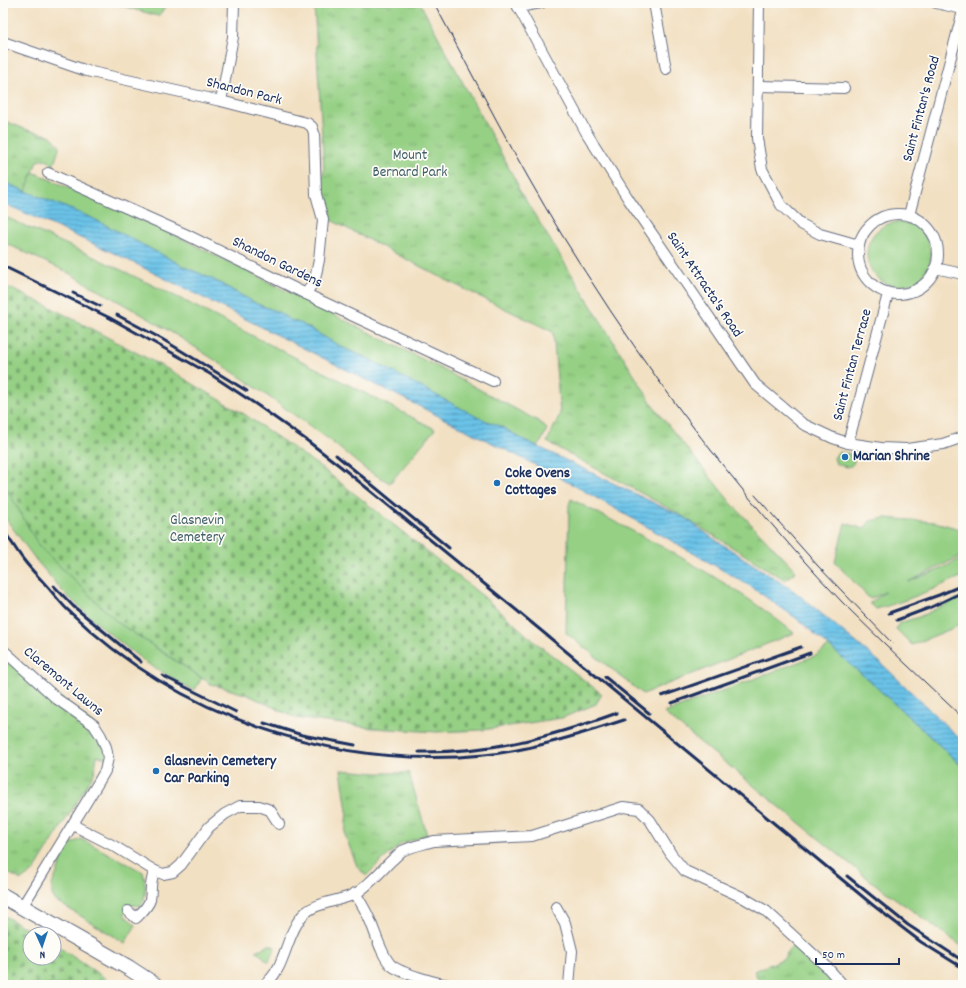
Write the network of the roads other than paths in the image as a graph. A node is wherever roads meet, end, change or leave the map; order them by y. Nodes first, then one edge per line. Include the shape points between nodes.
1 (234, 3) edge
2 (541, 3) edge
3 (654, 3) edge
4 (759, 3) edge
5 (936, 3) edge
6 (517, 5) edge
7 (963, 10) edge
8 (3, 42) edge
9 (666, 69) dead end
10 (759, 86) junction
11 (844, 88) dead end
12 (221, 101) junction
13 (48, 173) dead end
14 (909, 216) junction
15 (859, 245) junction
16 (935, 268) junction
17 (963, 274) edge
18 (306, 294) junction
19 (888, 294) junction
20 (493, 381) dead end
21 (963, 437) edge
22 (848, 443) junction
23 (3, 650) edge
24 (279, 824) dead end
25 (72, 825) junction
26 (155, 871) junction
27 (356, 893) junction
28 (3, 896) edge
29 (22, 907) junction
30 (556, 907) dead end
31 (128, 911) dead end
32 (71, 935) junction
33 (136, 985) edge
34 (155, 985) edge
35 (264, 985) edge
36 (449, 985) edge
37 (569, 985) edge
38 (842, 985) edge

1 - 12 street via 233,37
2 - 6 street
3 - 9 street
4 - 10 street
5 - 7 street
6 - 22 street, Saint Attracta's Road via 586,132 629,200 755,384 803,424
7 - 14 street, Saint Fintan's Road
8 - 12 street, Shandon Park via 87,71
10 - 11 street
10 - 15 street via 757,138 762,169 781,205 810,229
12 - 18 street, Shandon Park via 307,123 312,127 316,194 323,220 315,279
13 - 18 street, Shandon Gardens via 185,234
14 - 15 street via 895,214 872,223 864,232
14 - 16 street via 930,230 936,242 938,255
15 - 19 street via 860,268 866,278
16 - 17 street
16 - 19 street via 921,287 910,292
18 - 20 street, Shandon Gardens
19 - 22 street, Saint Fintan Terrace
21 - 22 street, Saint Attracta's Road via 943,444 907,449
23 - 25 street, Claremont Lawns via 57,699 94,725 106,747 108,758 105,771
24 - 26 street via 270,810 258,806 240,806 209,827 173,872 163,874
25 - 26 street
25 - 29 street, Claremont Lawns
26 - 31 street via 150,878 150,901 146,908 136,918
27 - 35 street via 309,910 302,916 280,966
27 - 36 street via 391,965 402,971
27 - 38 street via 402,852 420,845 434,841 532,836 623,807 639,809 650,820 685,871 766,911 826,966
28 - 29 main road
29 - 32 main road
30 - 37 street via 565,923 572,951
32 - 33 main road
32 - 34 main road

